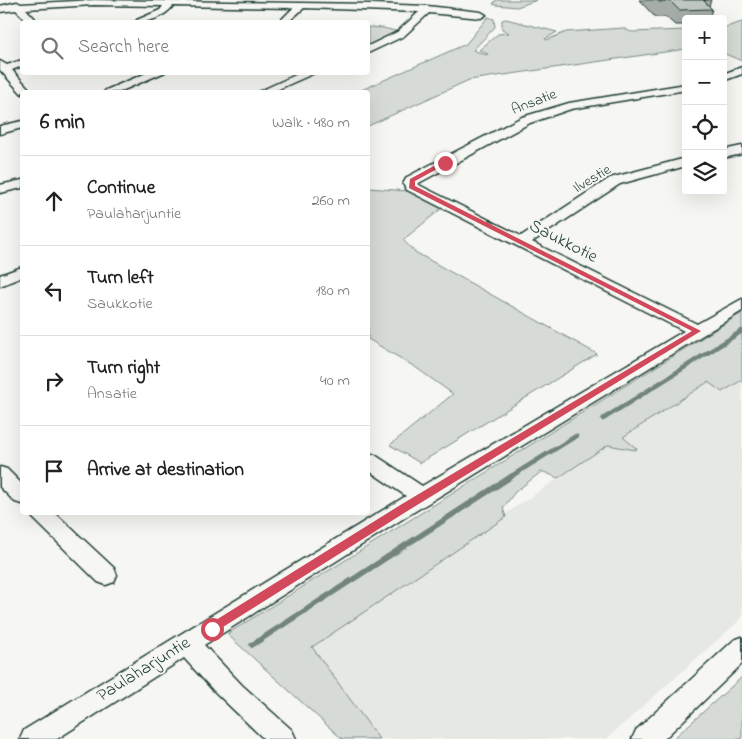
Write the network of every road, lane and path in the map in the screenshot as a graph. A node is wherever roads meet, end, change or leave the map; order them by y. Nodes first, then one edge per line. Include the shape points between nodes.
1 (170, 4) junction
2 (17, 5) junction
3 (301, 6) junction
4 (0, 9) edge
5 (427, 9) junction
6 (480, 15) dead end
7 (31, 20) edge
8 (145, 20) edge
9 (285, 20) edge
10 (370, 49) edge
11 (20, 63) edge
12 (2, 66) edge
13 (742, 70) edge
14 (152, 75) edge
15 (305, 75) edge
16 (727, 76) edge
17 (682, 88) edge
18 (24, 90) edge
19 (115, 90) edge
20 (269, 90) edge
21 (20, 125) edge
22 (0, 130) edge
23 (742, 150) edge
24 (727, 153) edge
25 (682, 163) edge
26 (20, 184) edge
27 (412, 187) joint
28 (0, 189) edge
29 (522, 242) junction
30 (20, 273) edge
31 (0, 280) edge
32 (742, 304) edge
33 (698, 331) junction
34 (370, 461) edge
35 (0, 475) edge
36 (20, 494) edge
37 (422, 496) junction
38 (43, 515) edge
39 (106, 575) dead end
40 (188, 644) junction
41 (742, 648) edge
42 (32, 739) edge
43 (283, 739) edge
44 (645, 739) edge

1 - 2 street via 50,1
1 - 3 street
1 - 8 street via 163,12
2 - 4 street
2 - 7 street
3 - 5 street
3 - 9 street
5 - 6 street
5 - 10 street via 403,33
11 - 12 street
12 - 18 street
13 - 16 street
14 - 19 street
15 - 20 street
17 - 27 street, Ansatie via 569,106 526,120 412,180
21 - 22 street
23 - 24 street
25 - 29 street, Ilvestie via 615,181
26 - 28 street
27 - 29 street, Saukkotie
29 - 33 street, Saukkotie
30 - 31 street
32 - 33 street, Paulaharjuntie
33 - 37 street, Paulaharjuntie
34 - 37 street
35 - 36 street
37 - 40 street, Paulaharjuntie
38 - 39 street
40 - 42 street, Paulaharjuntie
40 - 43 street via 230,691
41 - 44 street

